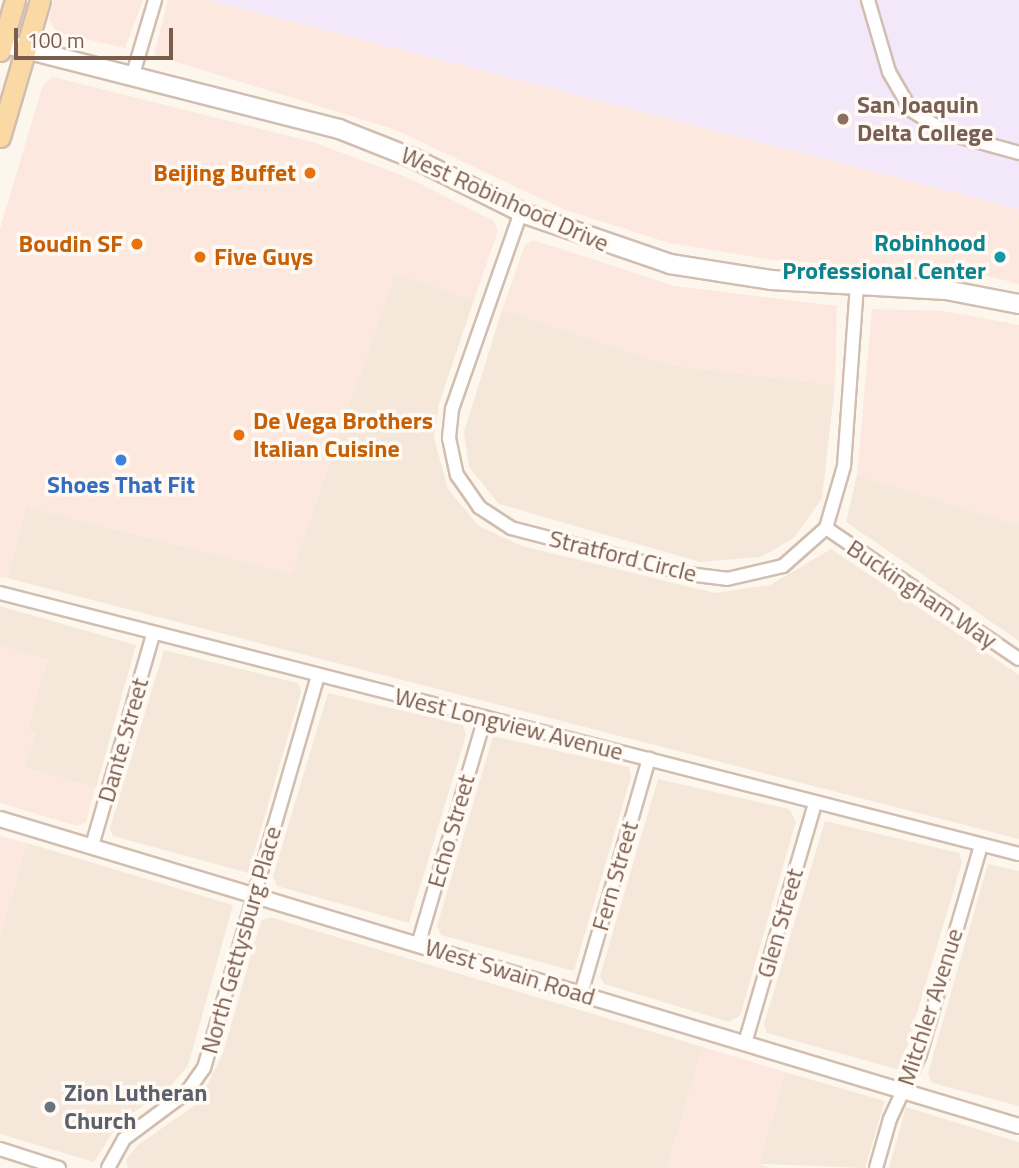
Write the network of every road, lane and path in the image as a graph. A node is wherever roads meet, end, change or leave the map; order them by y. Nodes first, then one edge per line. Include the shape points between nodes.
1 (15, 0) edge
2 (40, 0) edge
3 (155, 0) edge
4 (868, 0) edge
5 (1, 45) edge
6 (26, 49) junction
7 (133, 74) junction
8 (0, 137) edge
9 (1019, 153) edge
10 (521, 212) junction
11 (857, 285) junction
12 (1019, 303) edge
13 (826, 528) junction
14 (0, 593) edge
15 (153, 635) junction
16 (1019, 659) edge
17 (318, 676) junction
18 (485, 718) junction
19 (649, 759) junction
20 (814, 803) junction
21 (0, 819) edge
22 (981, 845) junction
23 (92, 846) junction
24 (1019, 854) edge
25 (255, 895) junction
26 (418, 945) junction
27 (581, 994) junction
28 (745, 1043) junction
29 (903, 1091) junction
30 (1019, 1126) edge
31 (0, 1149) edge
32 (60, 1168) edge
33 (108, 1168) edge
34 (876, 1168) edge

1 - 5 main road
2 - 6 main road
3 - 7 street
4 - 9 street via 889,72 911,110 947,133
5 - 6 main road, West Robinhood Drive
6 - 7 main road, West Robinhood Drive
6 - 8 main road
7 - 10 main road, West Robinhood Drive via 339,129 415,159
10 - 11 main road, West Robinhood Drive via 670,264 771,280
10 - 13 street, Stratford Circle via 450,418 453,463 479,506 512,528 712,578 741,577 783,566
11 - 12 main road, West Robinhood Drive via 946,290
11 - 13 street via 844,466
13 - 16 street, Buckingham Way
14 - 15 street, West Longview Avenue
15 - 17 street, West Longview Avenue
15 - 23 street, Dante Street
17 - 18 street, West Longview Avenue
17 - 25 street, North Gettysburg Place
18 - 19 street, West Longview Avenue
18 - 26 street, Echo Street
19 - 20 street, West Longview Avenue
19 - 27 street, Fern Street
20 - 22 street, West Longview Avenue
20 - 28 street, Glen Street
21 - 23 street, West Swain Road
22 - 24 street, West Longview Avenue
22 - 29 street, Mitchler Avenue via 920,1054
23 - 25 street, West Swain Road
25 - 26 street, West Swain Road
25 - 33 street, North Gettysburg Place via 204,1068 187,1091 124,1139
26 - 27 street, West Swain Road
27 - 28 street, West Swain Road
28 - 29 street, West Swain Road
29 - 30 street, West Swain Road
29 - 34 street, Mitchler Avenue
31 - 32 street

